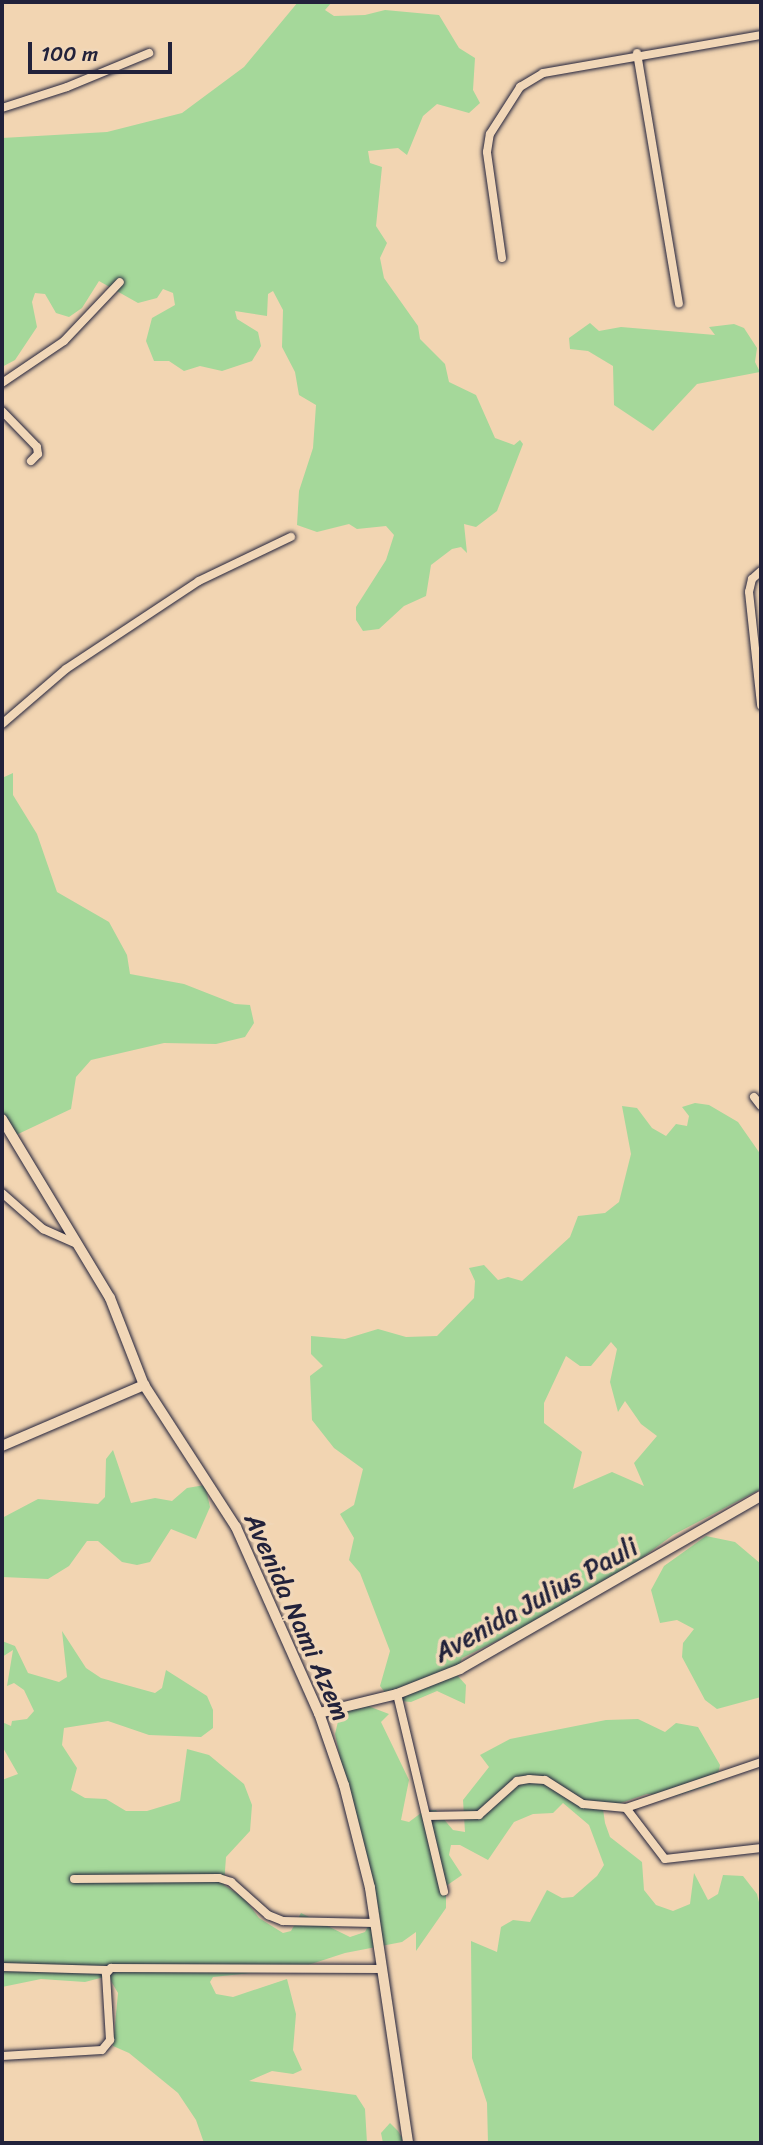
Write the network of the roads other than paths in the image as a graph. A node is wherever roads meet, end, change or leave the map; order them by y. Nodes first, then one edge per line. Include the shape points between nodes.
1 (761, 35) edge
2 (637, 53) junction
3 (149, 54) dead end
4 (2, 108) edge
5 (502, 257) dead end
6 (120, 282) dead end
7 (679, 304) dead end
8 (2, 383) edge
9 (2, 411) edge
10 (31, 461) dead end
11 (291, 537) dead end
12 (761, 571) edge
13 (761, 705) edge
14 (2, 724) edge
15 (754, 1097) dead end
16 (761, 1106) edge
17 (2, 1119) edge
18 (2, 1194) edge
19 (76, 1244) junction
20 (144, 1385) junction
21 (2, 1446) edge
22 (761, 1496) edge
23 (397, 1694) junction
24 (319, 1713) junction
25 (761, 1762) edge
26 (626, 1808) junction
27 (427, 1816) junction
28 (761, 1848) edge
29 (74, 1879) dead end
30 (444, 1891) dead end
31 (374, 1923) junction
32 (2, 1967) edge
33 (379, 1969) junction
34 (107, 1970) junction
35 (2, 2056) edge
36 (408, 2143) edge

1 - 2 street
2 - 5 street via 543,72 520,87 490,134 487,152
2 - 7 street
3 - 4 street
6 - 8 street via 64,341
9 - 10 street via 37,447 38,454
11 - 14 street via 199,581 66,669
12 - 13 street via 752,579 749,592
15 - 16 street
17 - 19 street, Avenida Nami Azem
18 - 19 street via 43,1229
19 - 20 street, Avenida Nami Azem via 110,1298
20 - 21 street
20 - 24 street, Avenida Nami Azem via 236,1527
22 - 23 street, Avenida Julius Pauli via 502,1647
23 - 24 street, Avenida Julius Pauli
23 - 27 street
24 - 31 street, Avenida Nami Azem via 358,1838
25 - 26 street
26 - 27 street via 583,1804 545,1780 529,1779 517,1781 479,1815
26 - 28 street via 665,1859
27 - 30 street
29 - 31 street via 219,1878 232,1882 268,1915 283,1921
31 - 33 street, Avenida Nami Azem
32 - 34 street
33 - 34 street
33 - 36 street, Avenida Nami Azem
34 - 35 street via 110,2040 102,2050

